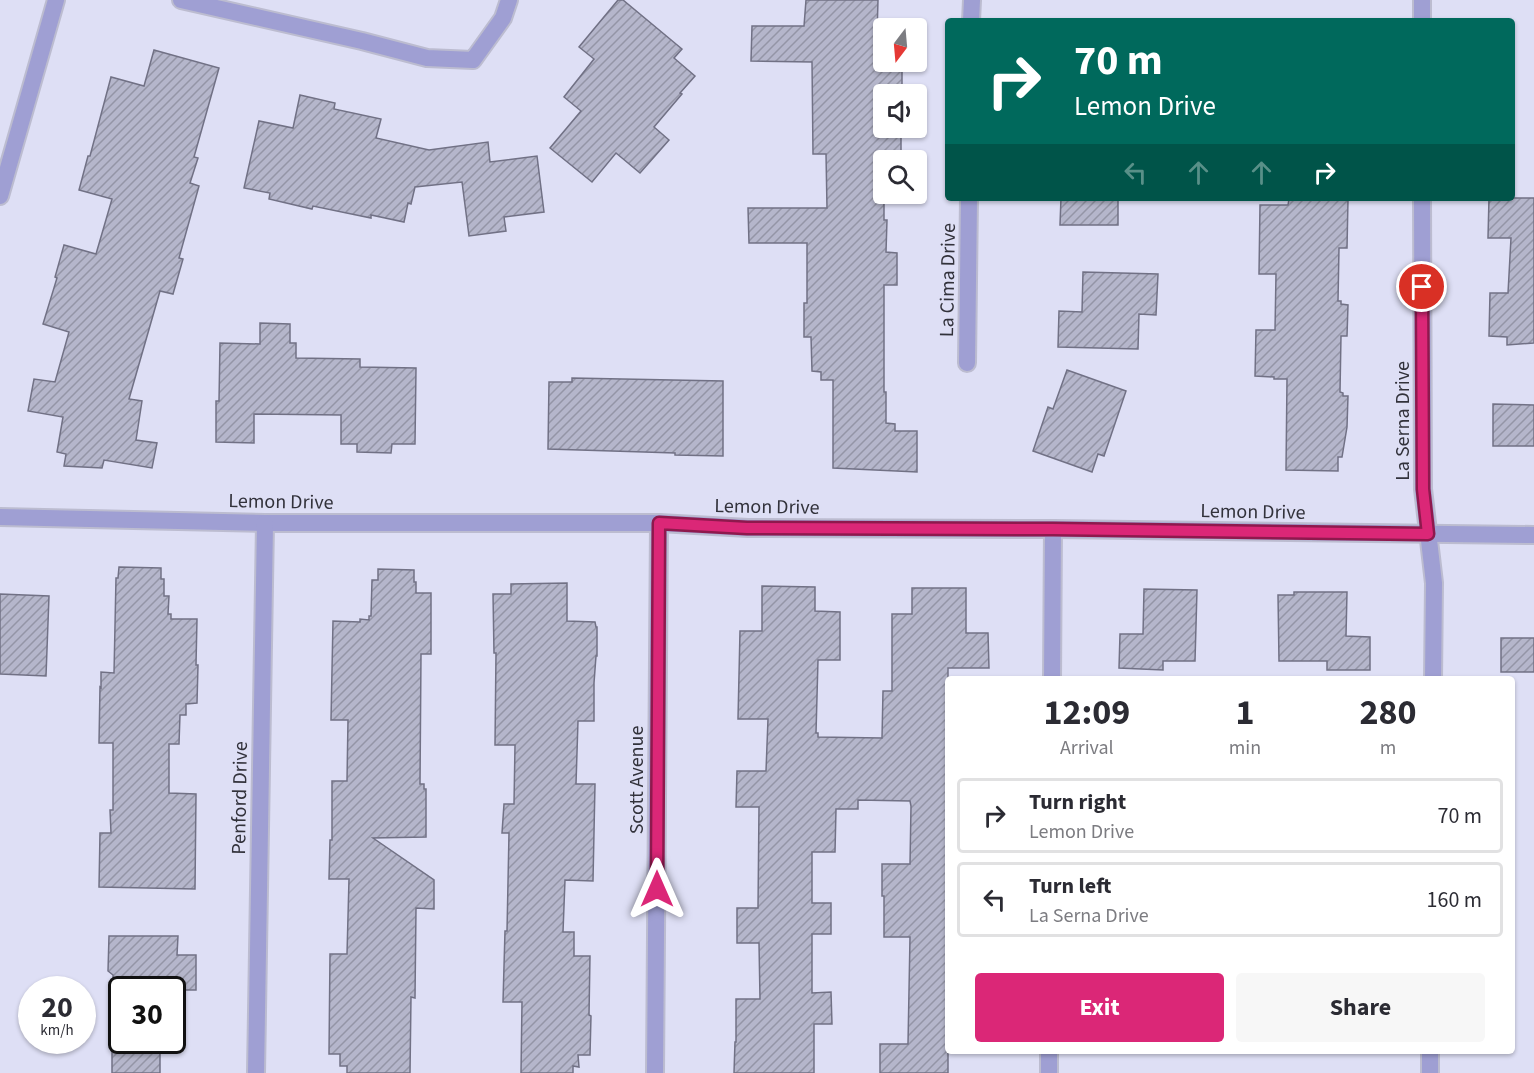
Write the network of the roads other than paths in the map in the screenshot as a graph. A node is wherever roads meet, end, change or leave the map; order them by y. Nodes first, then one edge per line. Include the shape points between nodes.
1 (56, 0) edge
2 (180, 0) edge
3 (509, 0) edge
4 (972, 0) edge
5 (1422, 0) edge
6 (971, 18) edge
7 (1422, 18) edge
8 (0, 196) edge
9 (969, 201) edge
10 (1422, 201) edge
11 (967, 363) dead end
12 (0, 517) edge
13 (265, 523) junction
14 (659, 523) junction
15 (1053, 529) junction
16 (1428, 534) junction
17 (1534, 536) edge
18 (1052, 676) edge
19 (1433, 676) edge
20 (1049, 1054) edge
21 (1430, 1054) edge
22 (256, 1073) edge
23 (655, 1073) edge
24 (1049, 1073) edge
25 (1430, 1073) edge

1 - 8 street
2 - 3 street via 427,58 473,60 503,18
4 - 6 street
5 - 7 street
9 - 11 street, La Cima Drive
10 - 16 street, La Serna Drive via 1423,489
12 - 13 street, Lemon Drive
13 - 14 street, Lemon Drive
13 - 22 street, Penford Drive
14 - 15 street, Lemon Drive via 747,528
14 - 23 street, Scott Avenue
15 - 16 street, Lemon Drive
15 - 18 street
16 - 17 street, Lemon Drive
16 - 19 street, La Serna Drive via 1434,583
20 - 24 street
21 - 25 street

